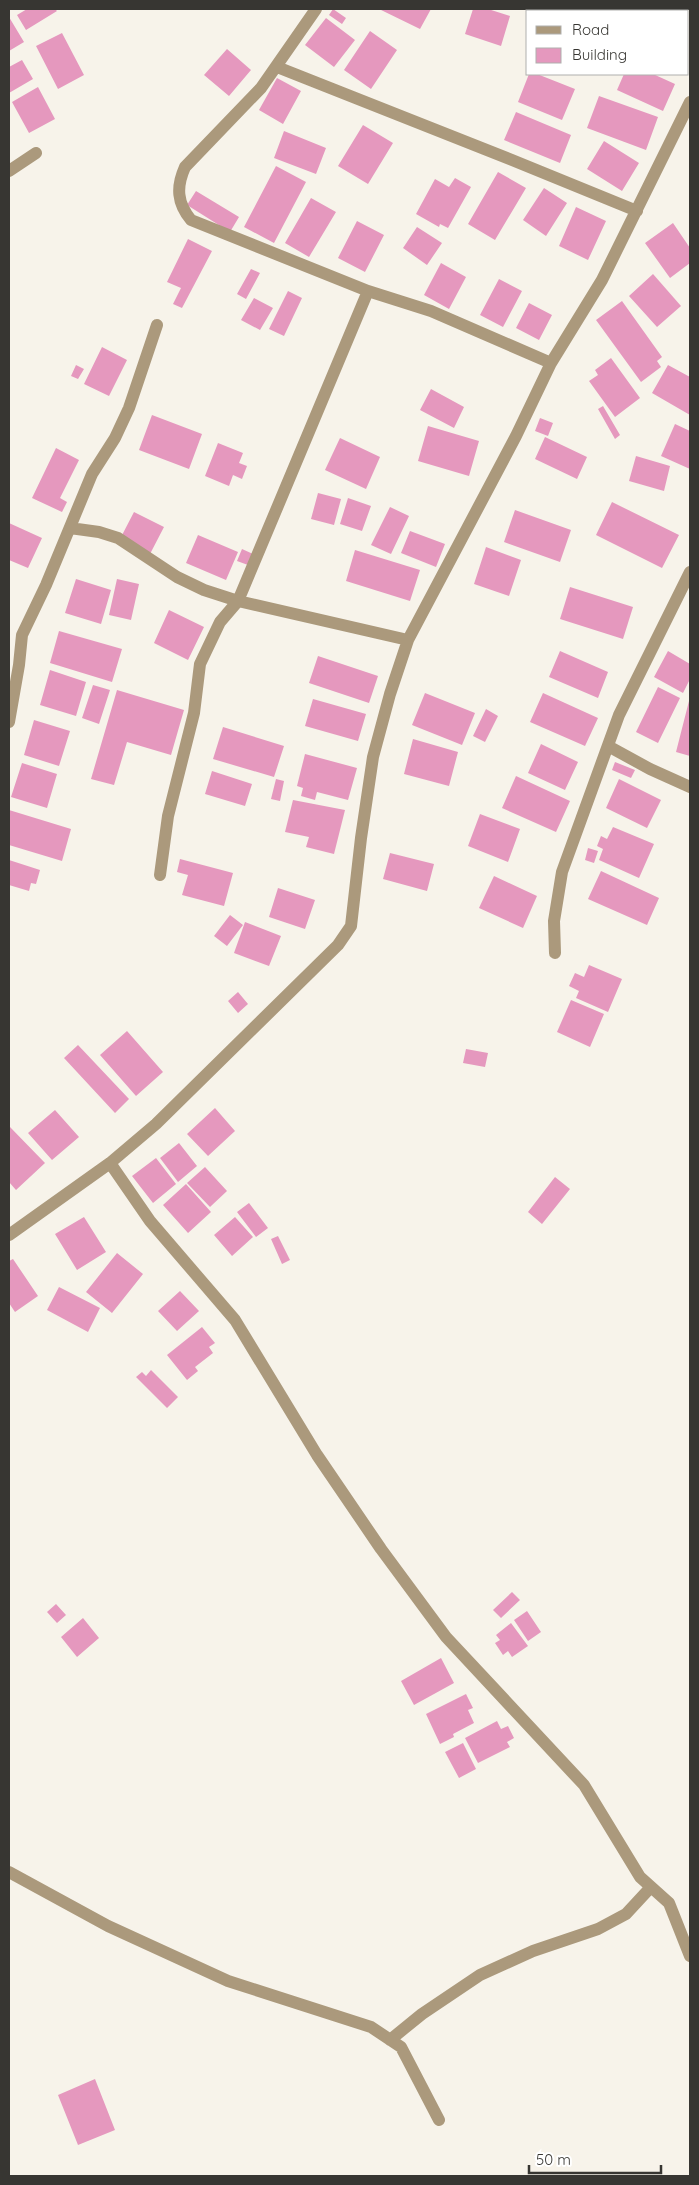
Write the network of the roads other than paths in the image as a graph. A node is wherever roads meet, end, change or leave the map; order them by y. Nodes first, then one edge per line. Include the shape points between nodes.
1 (316, 9) edge
2 (277, 68) junction
3 (690, 102) edge
4 (685, 124) edge
5 (36, 153) dead end
6 (9, 171) edge
7 (637, 211) junction
8 (368, 292) junction
9 (157, 325) dead end
10 (551, 363) junction
11 (70, 528) junction
12 (690, 572) edge
13 (238, 601) junction
14 (408, 640) junction
15 (9, 722) edge
16 (608, 746) junction
17 (690, 787) edge
18 (160, 875) dead end
19 (555, 953) dead end
20 (110, 1163) junction
21 (9, 1235) edge
22 (9, 1872) edge
23 (651, 1887) junction
24 (690, 1956) edge
25 (390, 2040) junction
26 (439, 2120) dead end

1 - 2 street
2 - 7 street
2 - 8 street via 262,88 185,167 180,178 181,208 191,220
3 - 4 street
4 - 7 street
5 - 6 street
7 - 10 street via 602,280
8 - 10 street via 431,311
8 - 13 street
9 - 11 street via 129,408 92,474
10 - 14 street
11 - 13 street via 118,538 177,577
11 - 15 street via 22,635
12 - 16 street
13 - 14 street
13 - 18 street via 220,622 200,664 194,713 168,816
14 - 20 street via 373,757 351,926 338,945 156,1124
16 - 17 street
16 - 19 street via 562,872 554,921
20 - 21 street
20 - 23 street via 150,1221 235,1320 317,1455 446,1637 584,1785 640,1877
22 - 25 street via 108,1926 228,1981 371,2026
23 - 24 street via 669,1903
23 - 25 street via 626,1914 598,1929 532,1951 480,1975
25 - 26 street via 401,2047

